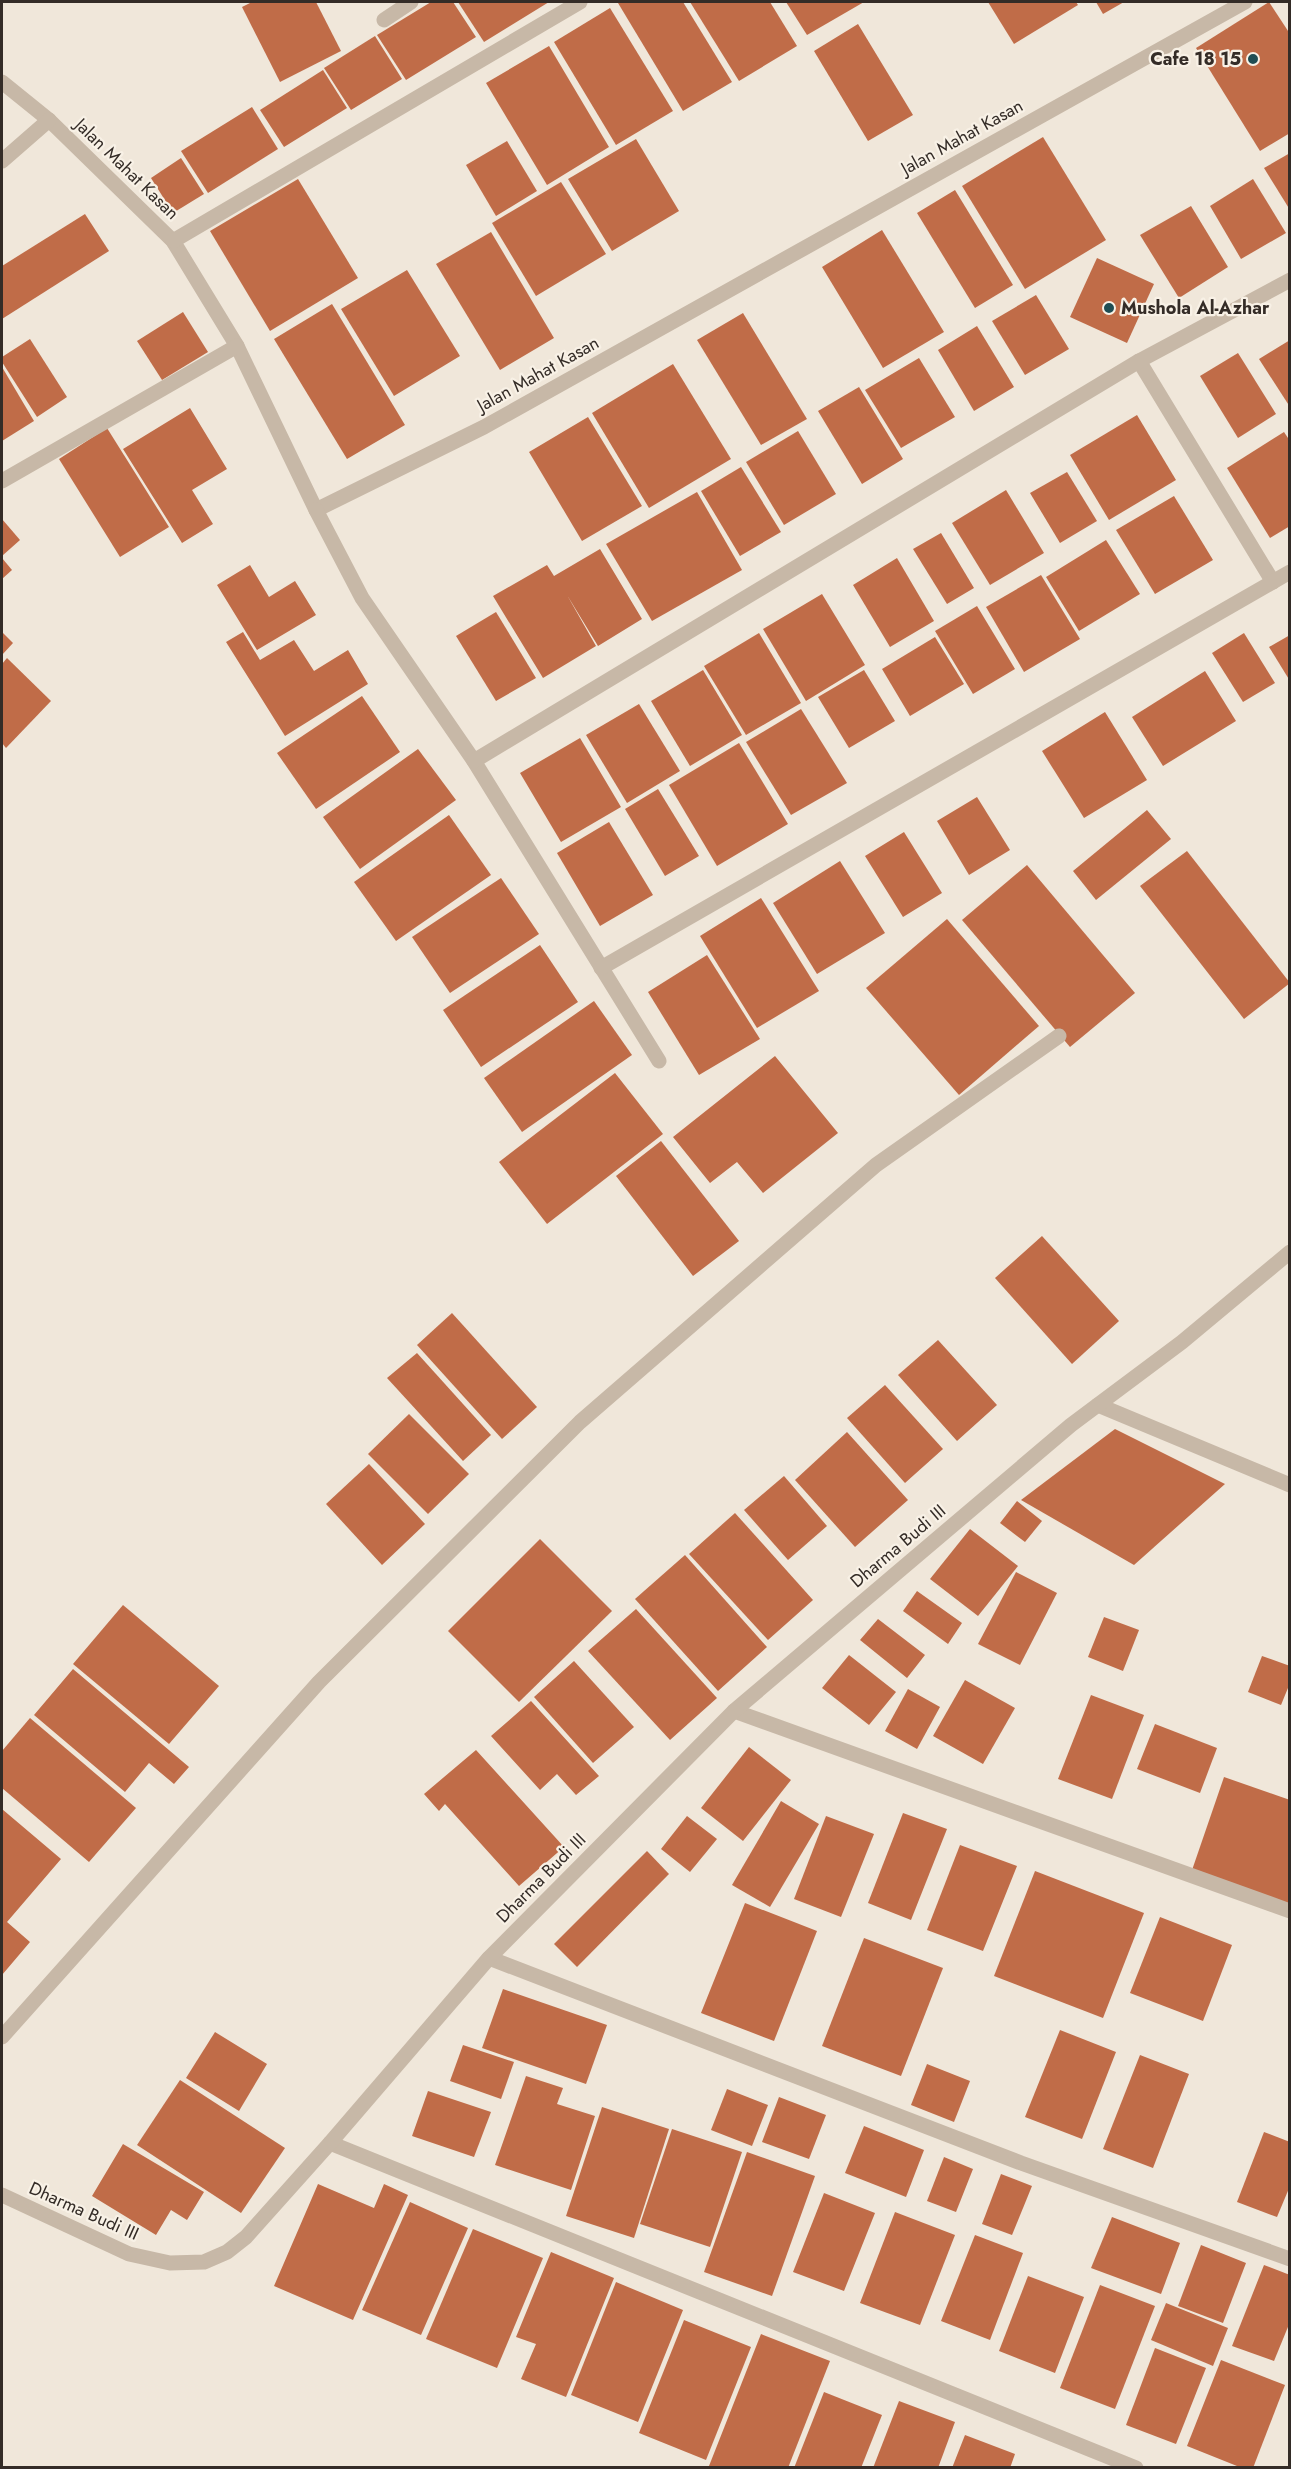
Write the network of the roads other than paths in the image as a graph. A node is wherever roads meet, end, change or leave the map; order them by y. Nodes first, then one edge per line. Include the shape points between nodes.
1 (411, 2) edge
2 (580, 2) edge
3 (1245, 2) edge
4 (384, 20) dead end
5 (2, 82) edge
6 (49, 120) junction
7 (2, 161) edge
8 (173, 241) junction
9 (1290, 280) edge
10 (237, 346) junction
11 (1139, 361) junction
12 (2, 482) edge
13 (316, 510) junction
14 (1290, 572) edge
15 (1273, 582) junction
16 (474, 761) junction
17 (601, 968) junction
18 (1059, 1036) dead end
19 (659, 1061) dead end
20 (1290, 1252) edge
21 (1098, 1405) junction
22 (1290, 1485) edge
23 (734, 1711) junction
24 (1290, 1911) edge
25 (489, 1958) junction
26 (2, 2037) edge
27 (330, 2143) junction
28 (2, 2195) edge
29 (1290, 2259) edge
30 (1136, 2468) edge

1 - 4 street
2 - 8 street
3 - 13 street, Jalan Mahat Kasan via 484,427
5 - 6 street, Jalan Mahat Kasan
6 - 7 street
6 - 8 street, Jalan Mahat Kasan
8 - 10 street, Jalan Mahat Kasan
9 - 11 street
10 - 12 street
10 - 13 street, Jalan Mahat Kasan
11 - 15 street
11 - 16 street
13 - 16 street via 362,598
14 - 15 street
15 - 17 street
16 - 17 street
17 - 19 street
18 - 26 street via 876,1165 580,1422 319,1682
20 - 21 street, Dharma Budi III via 1182,1342
21 - 22 street
21 - 23 street, Dharma Budi III
23 - 24 street
23 - 25 street, Dharma Budi III
25 - 27 street, Dharma Budi III
25 - 29 street via 1022,2163
27 - 28 street, Dharma Budi III via 246,2237 227,2252 204,2262 170,2263 129,2254
27 - 30 street

